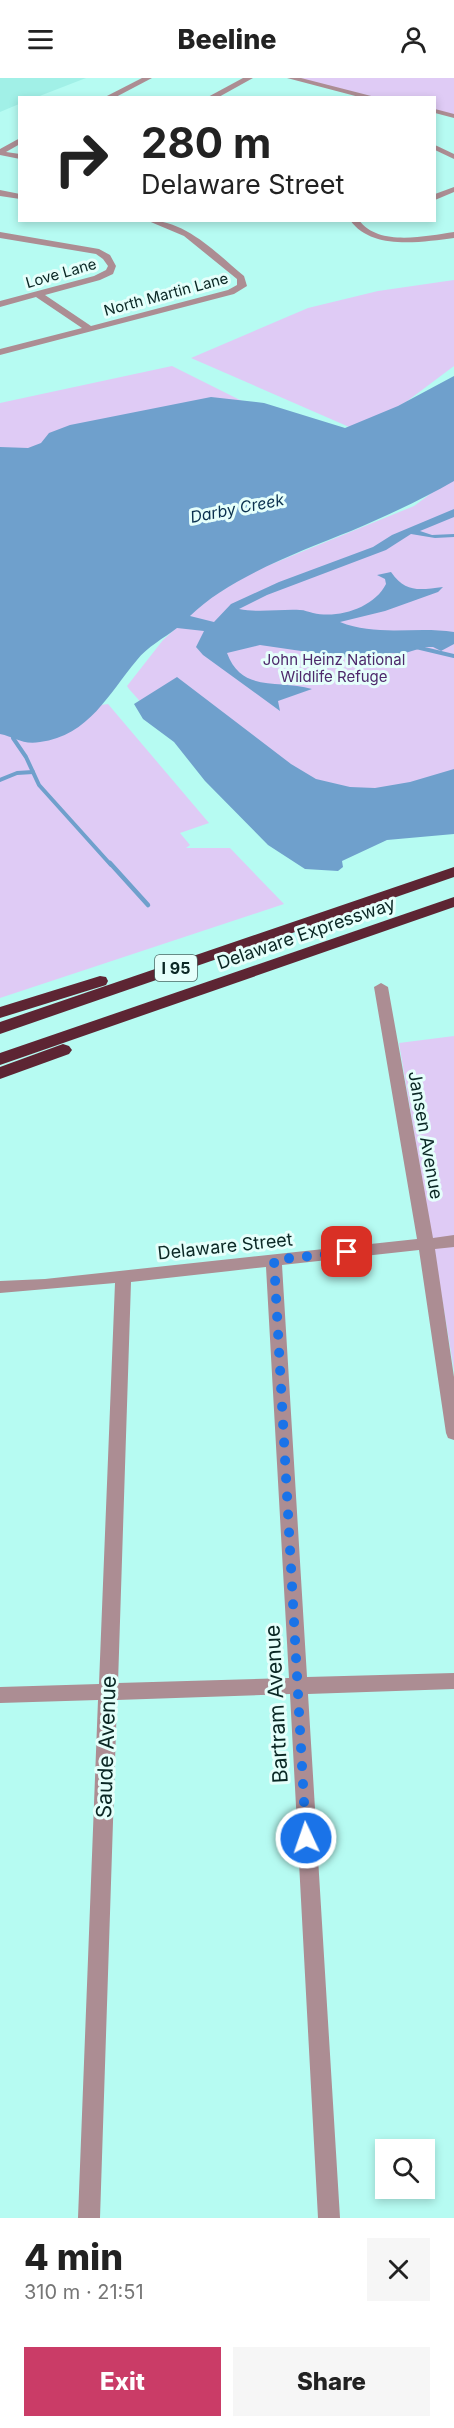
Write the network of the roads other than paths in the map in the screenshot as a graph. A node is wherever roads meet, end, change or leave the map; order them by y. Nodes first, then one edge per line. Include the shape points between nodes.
1 (148, 78) edge
2 (249, 78) edge
3 (291, 78) edge
4 (111, 96) edge
5 (213, 96) edge
6 (367, 96) edge
7 (438, 114) edge
8 (454, 116) edge
9 (18, 141) edge
10 (436, 148) edge
11 (0, 152) edge
12 (18, 156) edge
13 (454, 157) edge
14 (454, 189) edge
15 (0, 193) edge
16 (18, 197) edge
17 (436, 197) edge
18 (155, 222) edge
19 (355, 222) edge
20 (0, 235) edge
21 (454, 235) edge
22 (38, 294) junction
23 (0, 304) edge
24 (88, 328) junction
25 (0, 352) edge
26 (454, 872) edge
27 (454, 902) edge
28 (352, 907) junction
29 (302, 955) junction
30 (381, 987) dead end
31 (0, 1013) edge
32 (0, 1028) edge
33 (0, 1059) edge
34 (0, 1073) edge
35 (454, 1241) edge
36 (425, 1244) junction
37 (274, 1260) junction
38 (123, 1276) junction
39 (0, 1287) edge
40 (454, 1433) edge
41 (454, 1681) edge
42 (297, 1687) junction
43 (108, 1693) junction
44 (0, 1695) edge
45 (89, 2218) edge
46 (329, 2218) edge

1 - 4 street
2 - 5 street
3 - 6 street
7 - 8 street
9 - 11 street
10 - 13 street
11 - 12 street
14 - 17 street
15 - 16 street
18 - 24 street, North Martin Lane via 187,234 239,276 242,286
19 - 21 street via 364,232 390,238
20 - 22 street, Love Lane via 99,252 112,263 110,272 103,276
22 - 23 street, Love Lane
22 - 24 street
24 - 25 street
26 - 28 highway, Delaware Expressway / I 95
27 - 29 highway, Delaware Expressway / I 95
28 - 31 highway
28 - 32 highway, Delaware Expressway / I 95
29 - 33 highway, Delaware Expressway / I 95
29 - 34 highway via 173,1009
30 - 36 street, Jansen Avenue
35 - 36 street, Delaware Street
36 - 37 street, Delaware Street
36 - 40 street, Jansen Avenue
37 - 38 street, Delaware Street
37 - 42 street, Bartram Avenue
38 - 39 street, Delaware Street
38 - 43 street, Saude Avenue
41 - 42 street
42 - 43 street
42 - 46 street, Bartram Avenue
43 - 44 street
43 - 45 street, Saude Avenue

